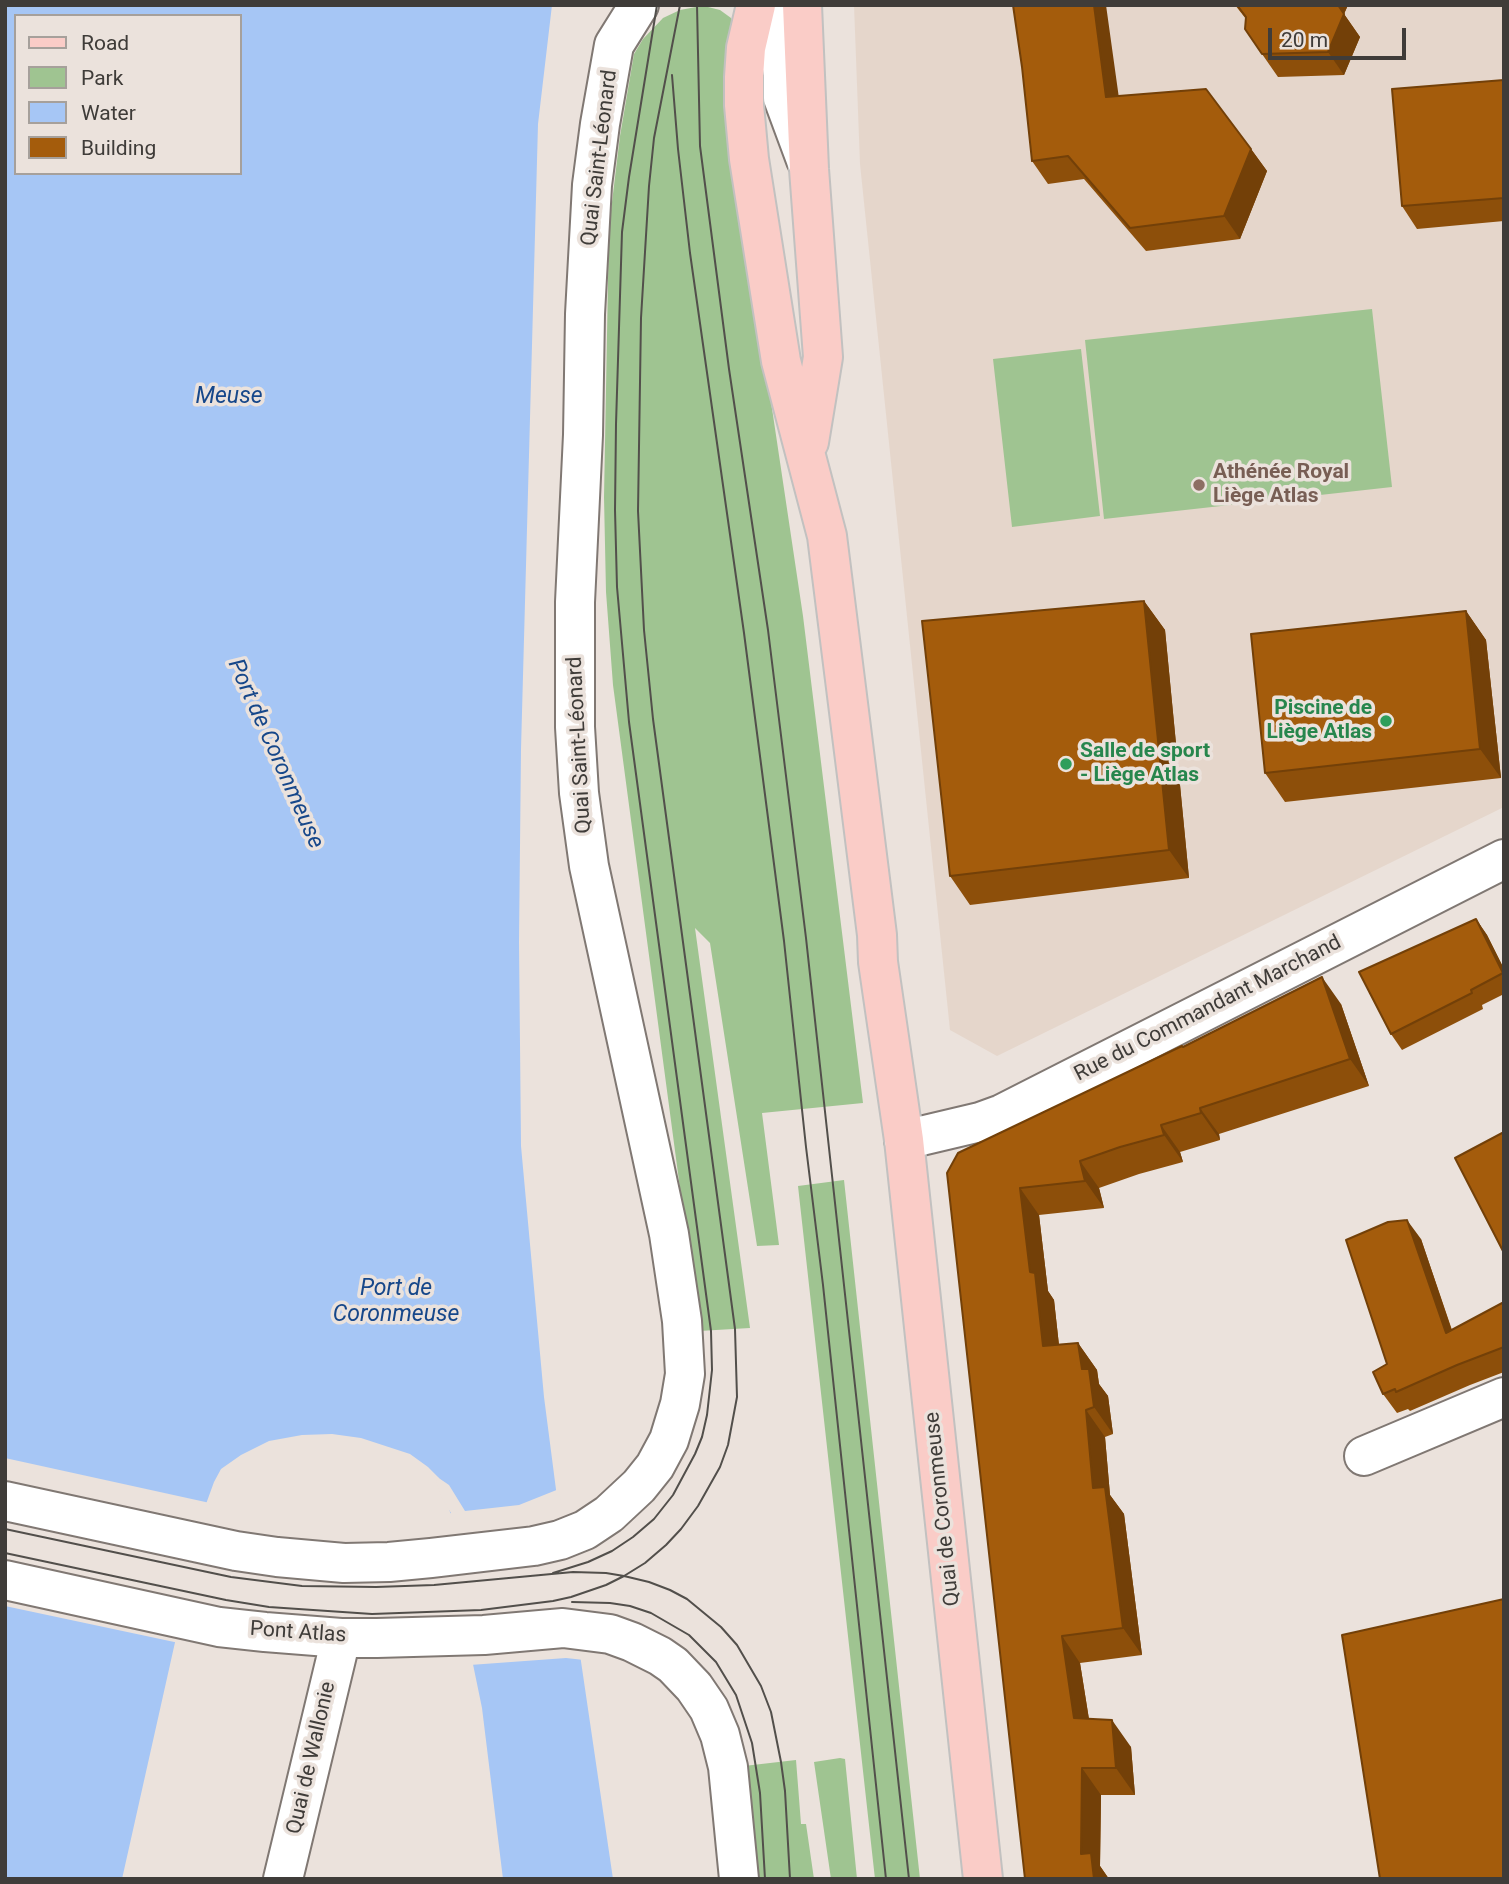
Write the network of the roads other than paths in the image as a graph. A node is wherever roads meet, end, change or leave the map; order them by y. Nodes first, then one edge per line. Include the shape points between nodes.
1 (639, 5) edge
2 (756, 5) edge
3 (802, 5) edge
4 (809, 169) junction
5 (807, 459) junction
6 (1504, 859) edge
7 (904, 1140) junction
8 (1504, 1397) edge
9 (1364, 1456) dead end
10 (5, 1501) edge
11 (5, 1580) edge
12 (341, 1638) junction
13 (283, 1879) edge
14 (739, 1879) edge
15 (983, 1879) edge

1 - 10 street, Quai Saint-Léonard via 614,45 592,185 575,602 575,727 589,866 669,1234 682,1321 685,1374 669,1440 639,1486 585,1530 534,1546 431,1559 306,1561 236,1551
2 - 4 street via 778,36 783,98
2 - 5 main road via 744,77 749,159 781,361
3 - 4 main road
4 - 5 main road via 823,357
5 - 7 main road via 827,536
6 - 7 street, Rue du Commandant Marchand via 1002,1114
7 - 15 main road, Quai de Coronmeuse
8 - 9 street
11 - 12 street, Pont Atlas via 219,1627
12 - 13 street, Quai de Wallonie
12 - 14 street, Pont Atlas via 563,1628 632,1642 660,1656 694,1687 720,1735 728,1767

